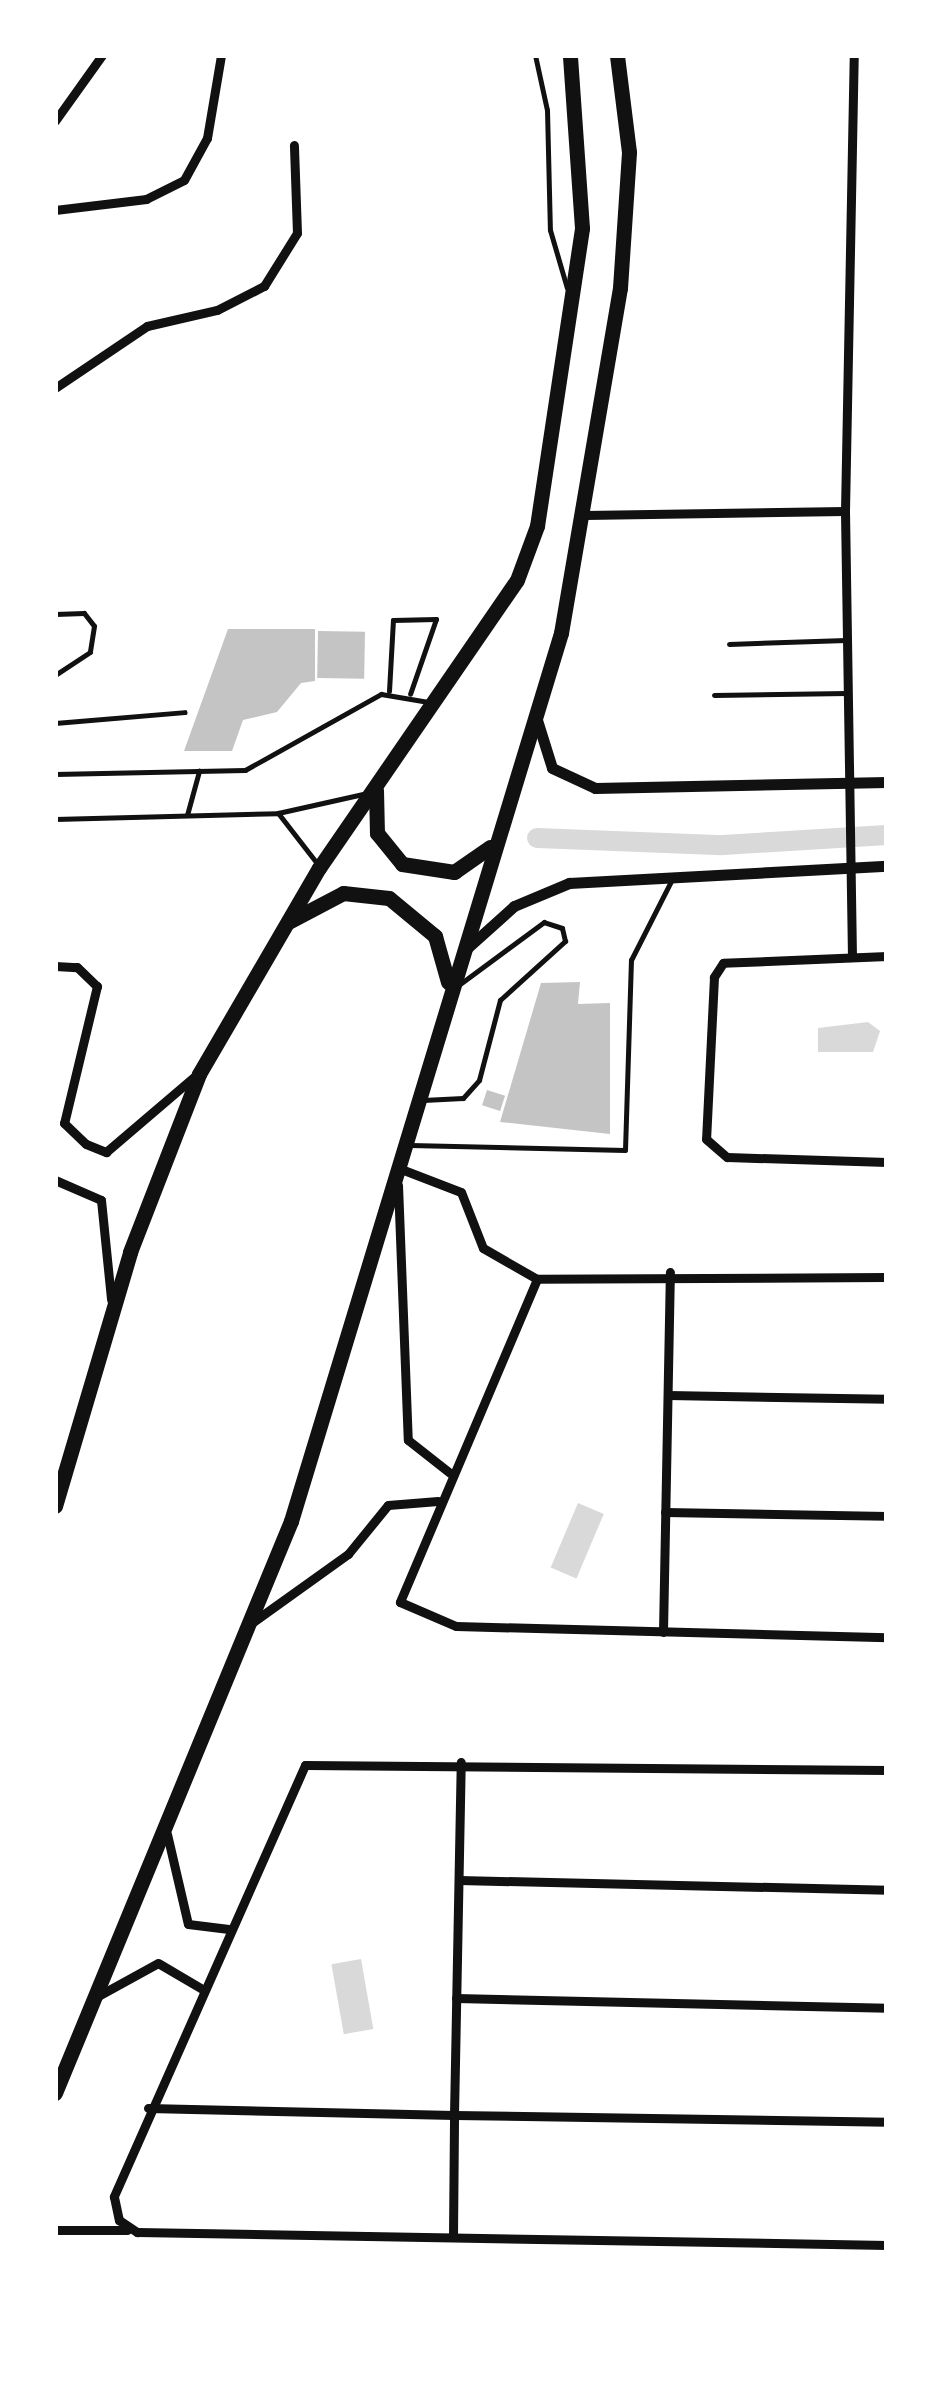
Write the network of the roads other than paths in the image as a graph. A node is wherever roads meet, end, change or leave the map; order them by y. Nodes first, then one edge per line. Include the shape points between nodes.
1 (102, 55) edge
2 (222, 55) edge
3 (535, 55) edge
4 (570, 55) edge
5 (617, 55) edge
6 (854, 55) edge
7 (55, 121) edge
8 (294, 144) dead end
9 (55, 210) edge
10 (572, 300) junction
11 (55, 388) edge
12 (845, 511) junction
13 (585, 515) junction
14 (55, 614) edge
15 (846, 640) junction
16 (730, 644) dead end
17 (55, 675) edge
18 (389, 691) junction
19 (847, 693) junction
20 (410, 694) junction
21 (714, 696) dead end
22 (432, 704) junction
23 (184, 712) dead end
24 (537, 716) junction
25 (55, 723) edge
26 (199, 771) junction
27 (55, 774) edge
28 (886, 782) edge
29 (848, 783) junction
30 (376, 786) junction
31 (278, 813) junction
32 (187, 816) junction
33 (55, 819) edge
34 (500, 827) junction
35 (887, 866) edge
36 (319, 868) junction
37 (849, 868) junction
38 (674, 876) junction
39 (276, 935) junction
40 (460, 955) junction
41 (887, 956) edge
42 (852, 957) junction
43 (55, 966) edge
44 (449, 992) junction
45 (444, 1011) junction
46 (198, 1074) junction
47 (419, 1100) junction
48 (407, 1145) junction
49 (887, 1162) edge
50 (399, 1175) junction
51 (55, 1180) edge
52 (670, 1272) junction
53 (887, 1277) edge
54 (537, 1279) junction
55 (112, 1312) junction
56 (668, 1395) junction
57 (887, 1399) edge
58 (450, 1473) junction
59 (438, 1501) junction
60 (55, 1506) edge
61 (665, 1512) junction
62 (887, 1516) edge
63 (253, 1622) junction
64 (663, 1632) junction
65 (887, 1637) edge
66 (461, 1762) junction
67 (887, 1770) edge
68 (167, 1834) junction
69 (459, 1880) junction
70 (887, 1890) edge
71 (230, 1929) junction
72 (204, 1990) junction
73 (98, 1996) junction
74 (456, 1998) junction
75 (887, 2008) edge
76 (55, 2093) edge
77 (148, 2108) junction
78 (454, 2115) junction
79 (887, 2122) edge
80 (55, 2230) edge
81 (130, 2230) junction
82 (453, 2236) junction
83 (887, 2245) edge

1 - 7 street
2 - 9 street via 207,138 184,180 146,200
3 - 10 lane via 550,230
4 - 10 main road via 583,150
5 - 13 main road via 629,152 620,288
6 - 12 street
8 - 11 street via 298,233 264,286 217,310 148,326
10 - 22 main road via 537,526 517,580
12 - 13 street
12 - 15 street
13 - 24 main road
14 - 17 lane via 84,613 94,626 90,652
15 - 16 lane
15 - 19 street
18 - 20 lane
18 - 20 lane via 393,620 436,618
18 - 26 lane via 268,765
19 - 21 lane
19 - 29 street
20 - 22 lane
22 - 30 main road
23 - 25 lane
24 - 29 street via 546,759 578,784
24 - 34 main road
26 - 27 lane
26 - 32 lane
28 - 29 street
29 - 37 street
30 - 31 lane
30 - 34 main road via 378,833 414,870 466,867
30 - 36 main road
31 - 32 lane
31 - 36 lane
32 - 33 lane
34 - 40 main road
35 - 37 street
36 - 39 main road
37 - 38 street
37 - 42 street
38 - 40 street via 550,887
38 - 48 lane via 631,960 625,1150
39 - 45 main road via 328,896 389,898 426,924 442,950
39 - 46 main road
40 - 44 main road
41 - 42 street
42 - 49 street via 737,958 718,967 706,1138 726,1157
43 - 46 street via 77,967 97,986 64,1123 86,1144 106,1152
44 - 45 main road
44 - 47 lane via 544,922 562,928 565,941 500,1000 479,1080 463,1098
45 - 47 main road
46 - 55 main road
47 - 48 main road
48 - 50 main road
50 - 54 street via 461,1192 483,1248
50 - 58 street via 408,1440
50 - 63 main road
51 - 55 street via 101,1200
52 - 53 street
52 - 54 street
52 - 56 street
54 - 58 street
55 - 60 main road
56 - 57 street
56 - 61 street
58 - 59 street
59 - 63 street via 388,1505 348,1554
59 - 64 street via 400,1602 456,1626
61 - 62 street
61 - 64 street
63 - 68 main road
64 - 65 street
66 - 67 street
66 - 69 street
66 - 71 street via 304,1765
68 - 71 street via 188,1924
68 - 73 main road
69 - 70 street
69 - 74 street
71 - 72 street
72 - 73 street via 158,1963
72 - 77 street
73 - 76 main road
74 - 75 street
74 - 78 street
77 - 78 street
77 - 81 street via 116,2182 115,2213
78 - 79 street
78 - 82 street
80 - 81 street
81 - 82 street
82 - 83 street

